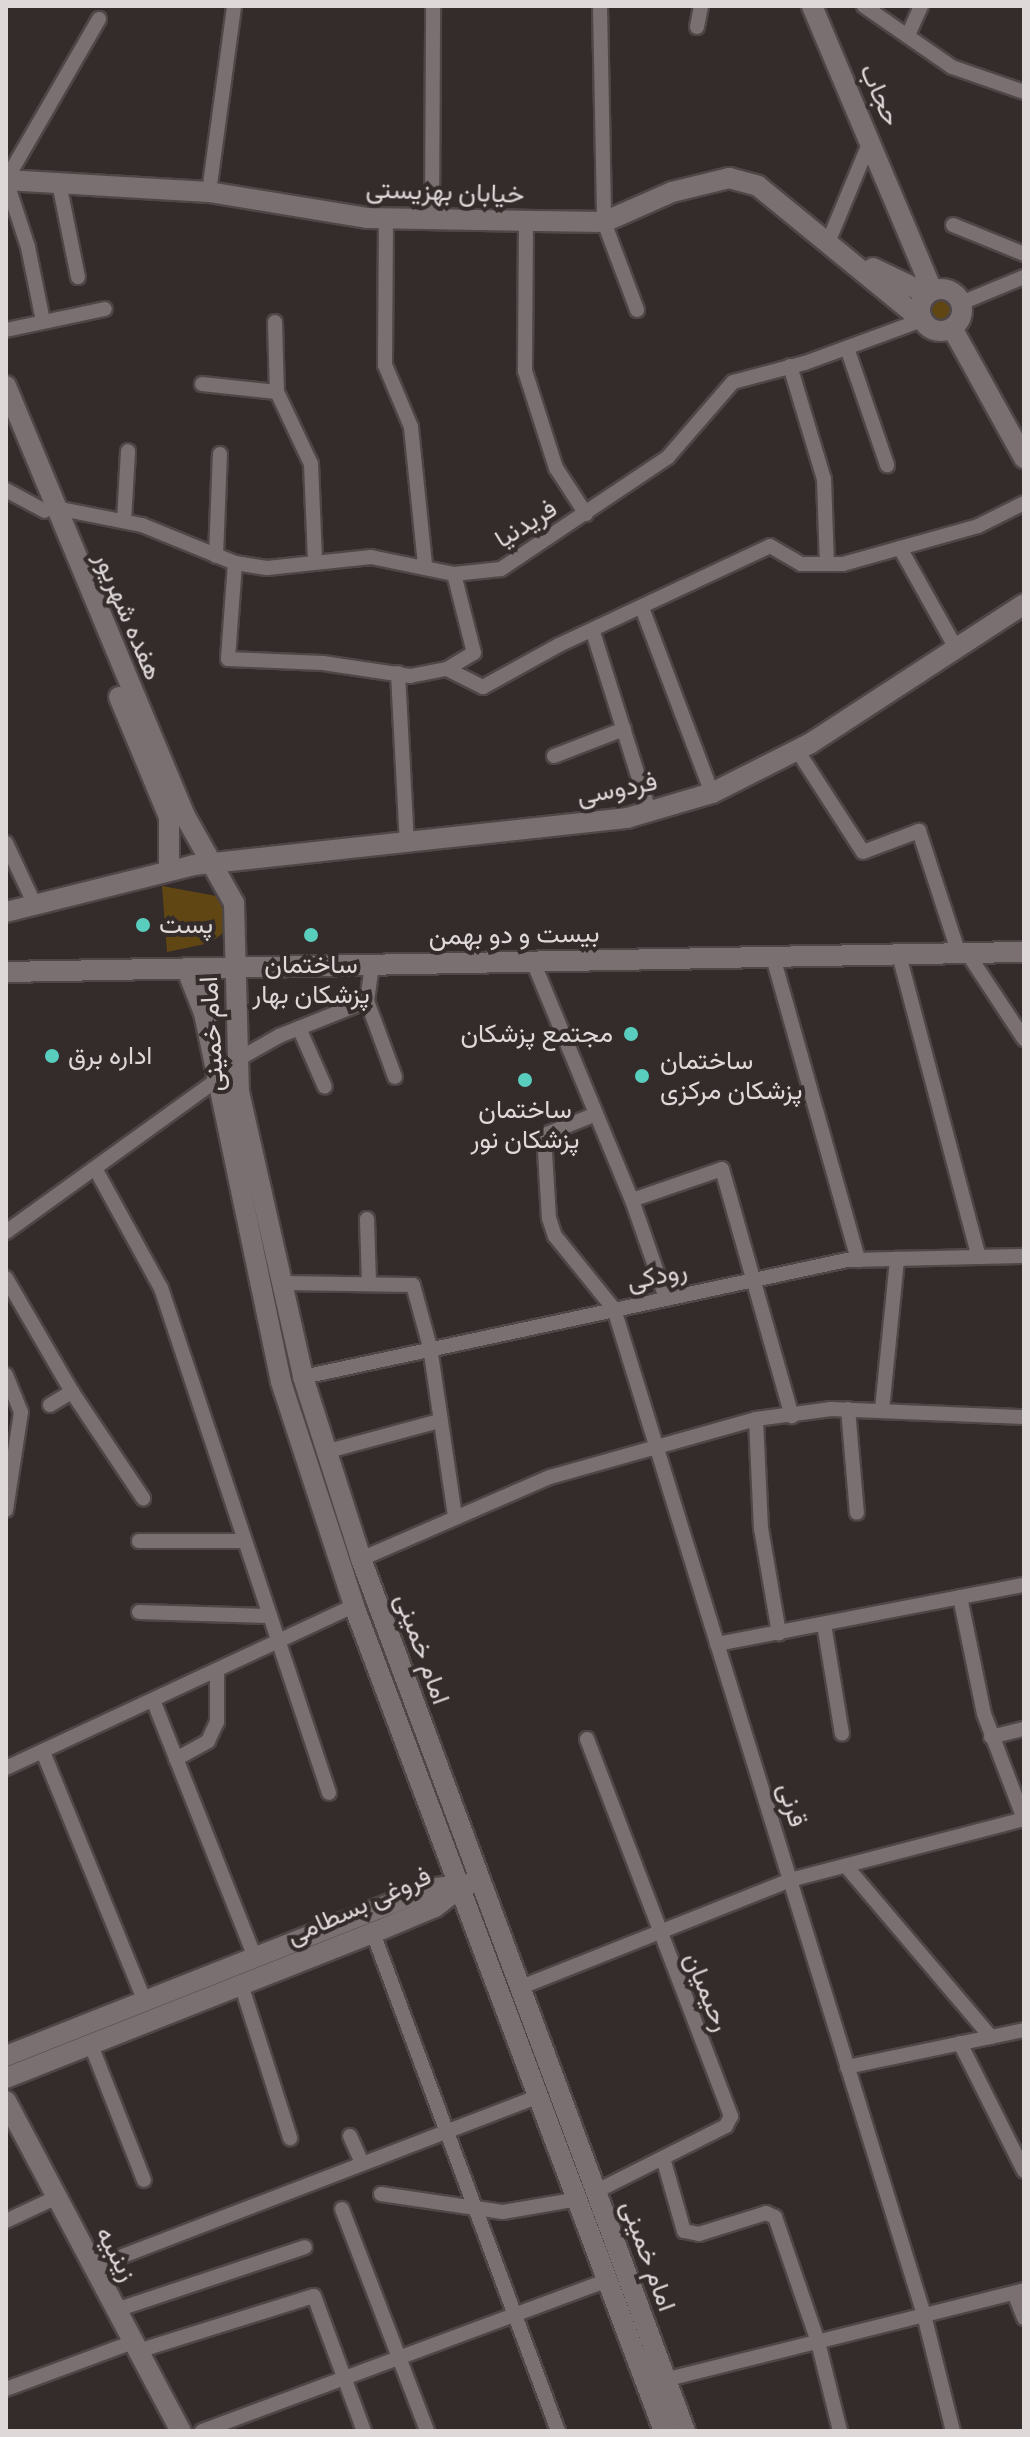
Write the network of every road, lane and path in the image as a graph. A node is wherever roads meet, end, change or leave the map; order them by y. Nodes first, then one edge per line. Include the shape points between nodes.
1 (234, 6) edge
2 (433, 6) edge
3 (600, 6) edge
4 (701, 6) edge
5 (812, 6) edge
6 (864, 6) edge
7 (921, 6) edge
8 (99, 19) dead end
9 (697, 27) dead end
10 (909, 33) junction
11 (1024, 92) edge
12 (871, 139) junction
13 (6, 180) edge
14 (59, 183) junction
15 (209, 192) junction
16 (386, 218) junction
17 (432, 219) junction
18 (526, 221) junction
19 (604, 222) junction
20 (953, 225) dead end
21 (829, 240) junction
22 (1024, 254) edge
23 (851, 257) junction
24 (78, 277) dead end
25 (1024, 277) edge
26 (942, 294) junction
27 (105, 309) dead end
28 (637, 310) dead end
29 (922, 320) junction
30 (43, 321) junction
31 (275, 322) dead end
32 (952, 328) junction
33 (6, 330) edge
34 (847, 348) junction
35 (790, 366) junction
36 (202, 384) dead end
37 (6, 386) edge
38 (277, 392) junction
39 (6, 417) edge
40 (128, 451) dead end
41 (220, 454) dead end
42 (1024, 458) edge
43 (887, 465) dead end
44 (6, 490) edge
45 (1024, 503) edge
46 (50, 509) junction
47 (586, 514) junction
48 (124, 521) junction
49 (900, 548) junction
50 (216, 556) junction
51 (315, 561) junction
52 (235, 563) junction
53 (827, 564) junction
54 (425, 566) junction
55 (454, 574) junction
56 (1024, 604) edge
57 (642, 608) junction
58 (593, 632) junction
59 (956, 648) junction
60 (447, 669) junction
61 (398, 673) junction
62 (624, 729) junction
63 (797, 750) junction
64 (554, 756) dead end
65 (712, 793) junction
66 (649, 811) junction
67 (6, 843) edge
68 (407, 844) junction
69 (213, 862) junction
70 (169, 870) junction
71 (34, 903) junction
72 (6, 912) edge
73 (1024, 952) edge
74 (964, 954) junction
75 (899, 955) junction
76 (773, 957) junction
77 (532, 959) junction
78 (372, 964) junction
79 (233, 969) junction
80 (187, 970) junction
81 (6, 972) edge
82 (367, 1001) junction
83 (299, 1028) junction
84 (1024, 1039) edge
85 (235, 1061) junction
86 (395, 1077) dead end
87 (215, 1081) junction
88 (325, 1087) dead end
89 (596, 1114) junction
90 (96, 1170) junction
91 (632, 1200) junction
92 (367, 1219) dead end
93 (6, 1232) edge
94 (1024, 1256) edge
95 (979, 1257) junction
96 (897, 1259) junction
97 (858, 1260) junction
98 (6, 1278) edge
99 (753, 1280) junction
100 (369, 1282) junction
101 (281, 1283) junction
102 (666, 1298) junction
103 (614, 1309) junction
104 (430, 1347) junction
105 (6, 1375) edge
106 (303, 1377) junction
107 (72, 1392) junction
108 (50, 1405) dead end
109 (848, 1409) junction
110 (882, 1410) junction
111 (792, 1416) junction
112 (1024, 1417) edge
113 (756, 1419) junction
114 (439, 1421) junction
115 (655, 1445) junction
116 (325, 1452) junction
117 (143, 1498) dead end
118 (6, 1510) edge
119 (857, 1513) dead end
120 (455, 1516) junction
121 (139, 1541) dead end
122 (242, 1541) junction
123 (361, 1559) junction
124 (1024, 1585) edge
125 (960, 1597) junction
126 (354, 1606) junction
127 (139, 1612) dead end
128 (267, 1616) junction
129 (824, 1624) junction
130 (779, 1633) junction
131 (275, 1643) junction
132 (717, 1644) junction
133 (217, 1670) junction
134 (153, 1700) junction
135 (1024, 1729) edge
136 (842, 1734) dead end
137 (991, 1737) junction
138 (587, 1739) dead end
139 (43, 1752) junction
140 (176, 1759) junction
141 (6, 1768) edge
142 (329, 1793) dead end
143 (1024, 1819) edge
144 (846, 1866) junction
145 (790, 1880) junction
146 (480, 1881) junction
147 (459, 1888) junction
148 (373, 1933) junction
149 (658, 1933) junction
150 (255, 1958) junction
151 (241, 1984) junction
152 (519, 1988) junction
153 (145, 2002) junction
154 (1024, 2030) edge
155 (991, 2037) junction
156 (960, 2043) junction
157 (91, 2045) junction
158 (6, 2056) edge
159 (847, 2067) junction
160 (6, 2078) edge
161 (539, 2096) junction
162 (6, 2101) edge
163 (451, 2132) junction
164 (350, 2136) dead end
165 (290, 2138) dead end
166 (663, 2158) junction
167 (361, 2161) junction
168 (1024, 2171) edge
169 (144, 2180) dead end
170 (381, 2194) dead end
171 (587, 2195) junction
172 (57, 2197) junction
173 (478, 2206) junction
174 (342, 2209) dead end
175 (6, 2221) edge
176 (305, 2247) dead end
177 (94, 2267) junction
178 (609, 2280) junction
179 (1019, 2291) edge
180 (116, 2310) junction
181 (924, 2315) junction
182 (518, 2316) junction
183 (1024, 2318) edge
184 (818, 2342) junction
185 (136, 2346) junction
186 (399, 2359) junction
187 (347, 2378) junction
188 (656, 2382) junction
189 (6, 2389) edge
190 (181, 2431) edge
191 (202, 2431) edge
192 (364, 2431) edge
193 (427, 2431) edge
194 (558, 2431) edge
195 (664, 2431) edge
196 (685, 2431) edge
197 (840, 2431) edge
198 (953, 2431) edge

1 - 15 street
2 - 17 street
3 - 19 street
4 - 9 street
5 - 12 main road, حجاب
6 - 10 street
7 - 10 street
8 - 13 street
10 - 11 street via 952,67
12 - 21 street
12 - 26 main road, حجاب
13 - 14 main road, خیابان بهزیستی
13 - 30 street via 28,247
14 - 15 main road, خیابان بهزیستی
14 - 24 street
15 - 16 main road, خیابان بهزیستی
16 - 17 main road, خیابان بهزیستی
16 - 54 street via 385,365 411,427
17 - 18 main road, خیابان بهزیستی
18 - 19 main road, خیابان بهزیستی
18 - 47 street via 525,371 556,468
19 - 21 main road, خیابان بهزیستی via 672,192 729,178 758,186
19 - 28 street
20 - 22 street
21 - 23 main road, خیابان بهزیستی
23 - 26 main road, خیابان بهزیستی
23 - 29 main road, خیابان بهزیستی
25 - 26 street
26 - 29 main road via 920,306
26 - 32 main road via 961,317
27 - 30 street
29 - 32 main road via 938,331
29 - 34 street, فریدنیا
30 - 33 street
31 - 38 street
32 - 42 main road
34 - 35 street, فریدنیا
34 - 43 street
35 - 47 street, فریدنیا via 733,382 668,457
35 - 53 street via 824,479
36 - 38 street
37 - 46 main road, هفده شهریور
38 - 51 street via 311,464
39 - 46 main road, هفده شهریور
40 - 48 street
41 - 50 street
44 - 46 street, فریدنیا
45 - 49 street via 978,526
46 - 48 street, فریدنیا
46 - 69 main road, هفده شهریور via 185,816
46 - 70 main road, هفده شهریور via 169,817
47 - 55 street, فریدنیا via 501,569
48 - 50 street, فریدنیا
49 - 53 street
49 - 59 street
50 - 52 street, فریدنیا
51 - 52 street, فریدنیا via 267,568
51 - 54 street, فریدنیا via 371,557
52 - 61 street via 228,659
53 - 57 street via 801,564 770,546
54 - 55 street, فریدنیا
55 - 60 street via 474,653
56 - 59 main road, فردوسی
57 - 58 street
57 - 65 street
58 - 60 street via 483,687
58 - 62 street
59 - 63 main road, فردوسی
60 - 61 street
61 - 68 street
62 - 64 street
62 - 66 street
63 - 65 main road, فردوسی
63 - 74 street via 863,852 919,831
65 - 66 main road, فردوسی
66 - 68 main road, فردوسی
67 - 71 street
68 - 69 main road, فردوسی
69 - 70 main road, فردوسی
69 - 79 main road, امام خمینی via 234,903 238,927
70 - 71 main road
71 - 72 main road
73 - 74 main road, بیست و دو بهمن
74 - 75 main road, بیست و دو بهمن
74 - 84 street
75 - 76 main road, بیست و دو بهمن
75 - 95 street
76 - 77 main road, بیست و دو بهمن
76 - 97 street
77 - 78 main road, بیست و دو بهمن
77 - 89 street
78 - 79 main road, بیست و دو بهمن
78 - 82 street
79 - 80 main road, بیست و دو بهمن
79 - 85 main road, امام خمینی
80 - 81 main road, بیست و دو بهمن
80 - 87 main road, امام خمینی via 204,1013
82 - 83 street
82 - 86 street
83 - 85 street
83 - 88 street
85 - 101 main road, امام خمینی
87 - 90 street
87 - 126 main road, امام خمینی via 281,1382
89 - 91 street
89 - 103 street via 544,1135 543,1179 555,1236
90 - 93 street
90 - 122 street via 161,1288
91 - 99 street via 722,1169
91 - 102 street
92 - 100 street
94 - 95 street, رودکی
95 - 96 street, رودکی
96 - 97 street, رودکی
96 - 110 street
97 - 99 street, رودکی
98 - 107 street
99 - 102 street, رودکی
99 - 111 street
100 - 101 street
100 - 104 street via 413,1285
101 - 106 main road, امام خمینی
102 - 103 street, رودکی
103 - 104 street, رودکی
103 - 115 street, قرنی
104 - 106 street, رودکی
104 - 114 street
105 - 118 street via 21,1412
106 - 116 main road, امام خمینی
107 - 108 street
107 - 117 street
109 - 110 street
109 - 111 street
109 - 119 street
110 - 112 street
111 - 113 street
113 - 115 street
113 - 130 street via 761,1528
114 - 116 street
114 - 120 street
115 - 120 street via 550,1477
115 - 132 street, قرنی
116 - 123 main road, امام خمینی
120 - 123 street
121 - 122 street
122 - 128 street
123 - 146 main road, امام خمینی
124 - 125 street
125 - 129 street
125 - 137 street
126 - 131 street
126 - 147 main road, امام خمینی
127 - 128 street
128 - 131 street
129 - 130 street
129 - 136 street
130 - 132 street
131 - 133 street
131 - 142 street
132 - 145 street, قرنی
133 - 134 street
133 - 140 street via 217,1722 208,1741
134 - 139 street
134 - 140 street
135 - 137 street
137 - 143 street
138 - 149 street, رحیمیان
139 - 141 street
139 - 153 street
140 - 150 street
143 - 144 street
144 - 145 street
144 - 155 street
145 - 149 street
145 - 159 street, قرنی
146 - 147 main road
146 - 152 main road, امام خمینی
147 - 148 main road, فروغی بسطامی via 435,1907
147 - 150 main road, فروغی بسطامی via 428,1889
147 - 161 main road, امام خمینی
148 - 151 main road, فروغی بسطامی
148 - 163 street
149 - 152 street
149 - 166 street, رحیمیان via 731,2116 726,2126
150 - 153 main road, فروغی بسطامی
151 - 157 main road, فروغی بسطامی
151 - 165 street
152 - 171 main road, امام خمینی
153 - 158 main road, فروغی بسطامی
154 - 155 street
155 - 156 street
156 - 159 street
156 - 168 street
157 - 160 main road, فروغی بسطامی
157 - 169 street
159 - 181 street, قرنی
161 - 163 street
161 - 171 main road, امام خمینی
162 - 172 main road, زینبیه
163 - 167 street
163 - 173 street
164 - 167 street
166 - 171 street, رحیمیان
166 - 184 street via 684,2231 699,2234 766,2213 775,2217
167 - 177 street
170 - 173 street, رحیمیان via 417,2203
171 - 173 street, رحیمیان via 503,2212
171 - 178 main road, امام خمینی
171 - 188 main road, امام خمینی
172 - 175 street
172 - 177 main road, زینبیه
173 - 182 street
174 - 186 street
176 - 180 street
177 - 180 main road, زینبیه
178 - 182 street
178 - 188 main road, امام خمینی
179 - 181 street
179 - 183 street
180 - 185 main road, زینبیه
181 - 184 street
181 - 198 street, قرنی
182 - 186 street
182 - 194 street
184 - 188 street
184 - 197 street
185 - 187 street via 314,2296
185 - 189 street
185 - 190 main road, زینبیه
186 - 187 street
186 - 193 street
187 - 191 street
187 - 192 street
188 - 195 main road, امام خمینی
188 - 196 main road, امام خمینی

